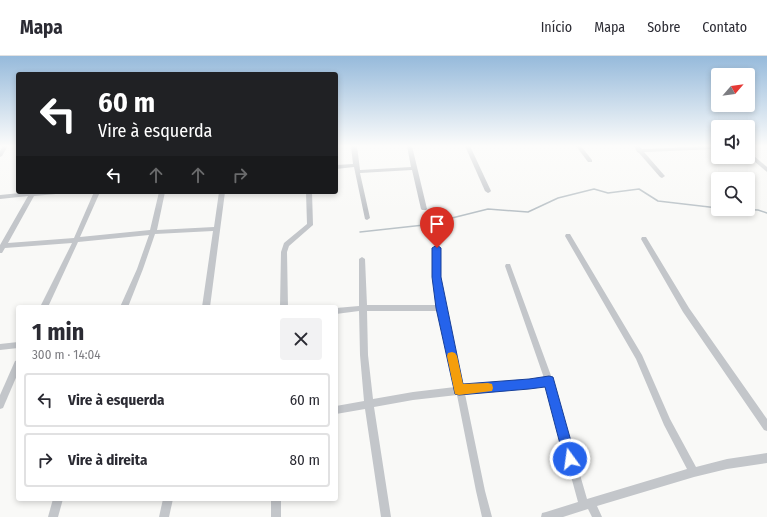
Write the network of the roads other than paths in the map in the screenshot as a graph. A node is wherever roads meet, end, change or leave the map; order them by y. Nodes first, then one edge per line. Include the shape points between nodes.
1 (346, 168) edge
2 (356, 168) junction
3 (414, 168) joint
4 (477, 168) edge
5 (654, 168) edge
6 (662, 176) dead end
7 (488, 191) dead end
8 (25, 194) edge
9 (32, 194) edge
10 (96, 194) edge
11 (162, 194) edge
12 (222, 194) edge
13 (310, 194) edge
14 (0, 197) edge
15 (424, 209) dead end
16 (367, 218) dead end
17 (217, 229) junction
18 (153, 232) junction
19 (568, 236) dead end
20 (644, 239) dead end
21 (76, 240) junction
22 (437, 248) dead end
23 (1, 249) edge
24 (362, 259) dead end
25 (508, 266) dead end
26 (45, 305) edge
27 (125, 305) edge
28 (206, 305) edge
29 (284, 305) edge
30 (364, 308) junction
31 (441, 308) junction
32 (338, 311) edge
33 (16, 346) edge
34 (0, 347) edge
35 (16, 369) edge
36 (549, 381) junction
37 (459, 390) junction
38 (369, 404) junction
39 (0, 405) edge
40 (338, 410) edge
41 (767, 427) edge
42 (767, 458) edge
43 (694, 472) junction
44 (57, 501) edge
45 (168, 501) edge
46 (276, 501) edge
47 (587, 504) junction
48 (53, 517) edge
49 (164, 517) edge
50 (276, 517) edge
51 (386, 517) edge
52 (488, 517) edge
53 (546, 517) edge
54 (597, 517) edge

1 - 2 street
2 - 3 street
2 - 16 street
3 - 15 street
4 - 7 street
5 - 6 street
8 - 14 street
9 - 23 street
10 - 21 street
11 - 18 street
12 - 17 street
13 - 29 street via 310,225 286,245 284,252
17 - 18 street
17 - 28 street
18 - 21 street
18 - 27 street
19 - 43 street via 638,357 667,422
20 - 41 street via 686,310
21 - 23 street
21 - 26 street
22 - 31 street via 436,277
24 - 30 street
25 - 36 street
30 - 31 street
30 - 32 street
30 - 38 street via 364,355
31 - 37 street
33 - 34 street
35 - 39 street
36 - 37 street
36 - 47 street
37 - 38 street
37 - 52 street
38 - 40 street
38 - 51 street
42 - 43 street
43 - 47 street
44 - 48 street
45 - 49 street
46 - 50 street
47 - 53 street
47 - 54 street

